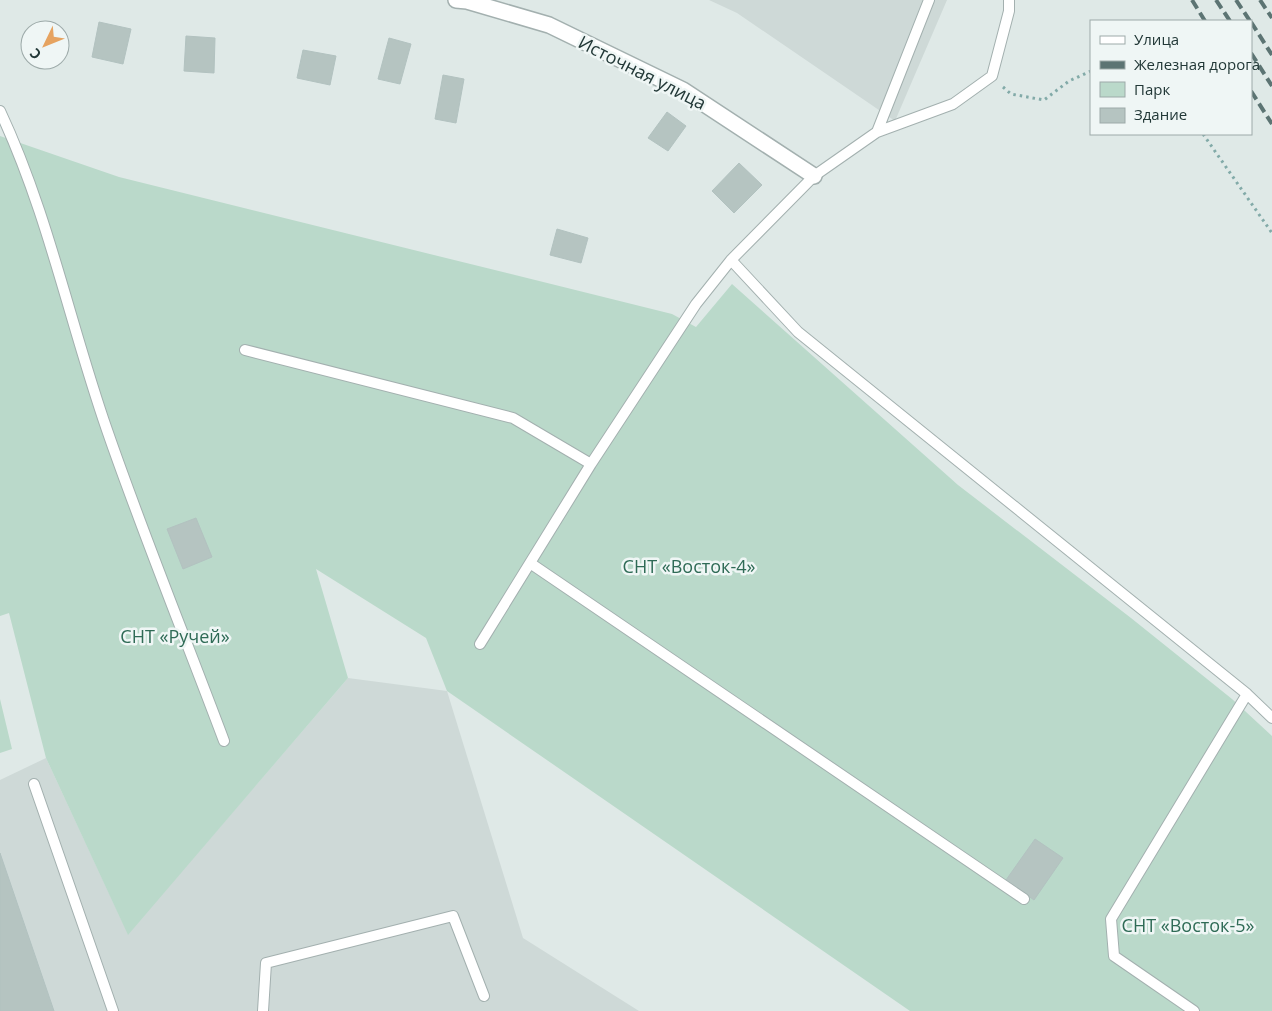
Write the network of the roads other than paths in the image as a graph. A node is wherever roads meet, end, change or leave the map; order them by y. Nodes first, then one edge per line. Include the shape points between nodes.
1 (456, 0) edge
2 (929, 0) edge
3 (1009, 0) edge
4 (0, 112) edge
5 (877, 132) junction
6 (814, 176) junction
7 (731, 260) junction
8 (245, 350) dead end
9 (591, 464) junction
10 (530, 563) junction
11 (480, 644) dead end
12 (1247, 694) junction
13 (1272, 718) edge
14 (224, 741) dead end
15 (34, 784) dead end
16 (1024, 898) dead end
17 (484, 996) dead end
18 (113, 1011) edge
19 (263, 1011) edge
20 (1194, 1011) edge

1 - 6 street, Источная улица via 549,25 683,90
2 - 5 lane
3 - 5 lane via 992,76 953,104
4 - 14 lane via 39,209 107,429
5 - 6 lane
6 - 7 lane
7 - 9 lane via 696,304
7 - 12 lane via 798,332
8 - 9 lane via 513,418
9 - 10 lane
10 - 11 lane
10 - 16 lane
12 - 13 lane
12 - 20 lane via 1111,919 1114,956
15 - 18 lane
17 - 19 lane via 453,916 266,963

